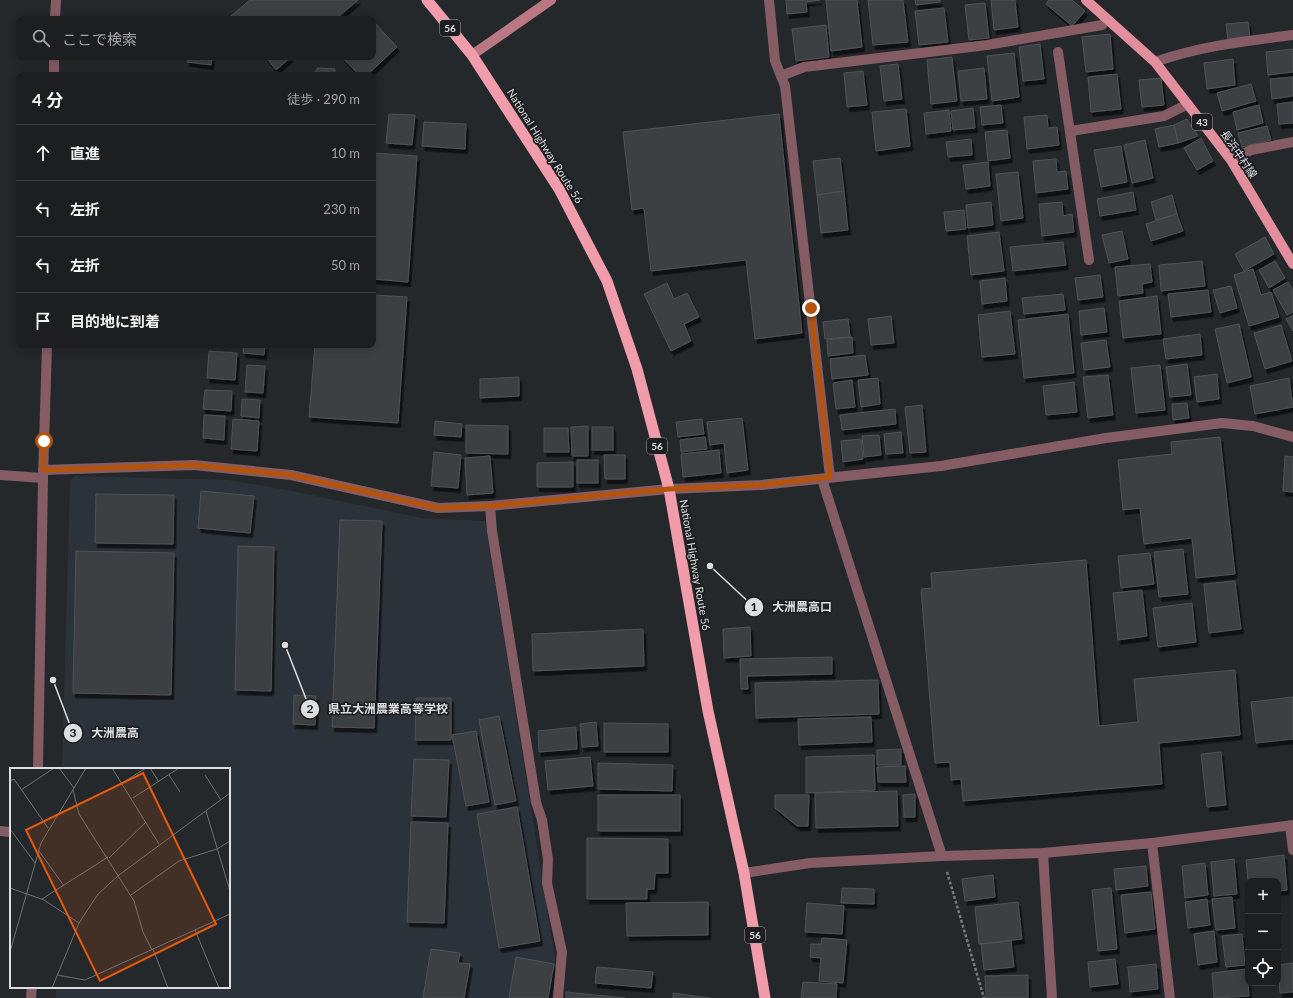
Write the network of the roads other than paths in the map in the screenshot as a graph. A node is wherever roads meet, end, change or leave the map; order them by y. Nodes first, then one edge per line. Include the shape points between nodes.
1 (56, 0) edge
2 (428, 0) edge
3 (552, 0) edge
4 (770, 0) edge
5 (1086, 0) edge
6 (55, 16) edge
7 (1107, 20) junction
8 (1293, 35) edge
9 (1058, 52) dead end
10 (472, 55) junction
11 (54, 60) edge
12 (1155, 62) junction
13 (54, 72) edge
14 (781, 76) junction
15 (1188, 104) junction
16 (1071, 131) junction
17 (1293, 142) edge
18 (1231, 160) junction
19 (1088, 260) dead end
20 (1293, 264) edge
21 (47, 348) edge
22 (1293, 437) edge
23 (43, 474) junction
24 (0, 475) edge
25 (826, 478) junction
26 (669, 489) junction
27 (490, 506) junction
28 (38, 768) edge
29 (1292, 825) edge
30 (0, 831) edge
31 (10, 832) edge
32 (1152, 843) junction
33 (1293, 850) edge
34 (1042, 853) junction
35 (942, 856) junction
36 (744, 872) junction
37 (32, 988) edge
38 (31, 998) edge
39 (558, 998) edge
40 (765, 998) edge
41 (1052, 998) edge
42 (1170, 998) edge

1 - 6 street
2 - 10 highway, National Highway Route 56 / 56
3 - 10 main road
4 - 14 street via 775,61
5 - 7 main road, 長浜中村線 / 43
7 - 12 main road, 長浜中村線 / 43
7 - 14 street via 1102,25 987,45 804,67
8 - 12 street via 1224,44
9 - 16 street
10 - 26 highway, National Highway Route 56 / 56 via 559,189 607,281 637,369
11 - 13 street
12 - 15 main road, 長浜中村線 / 43
14 - 25 street via 785,86
15 - 16 street via 1164,116
15 - 18 main road, 長浜中村線 / 43
16 - 19 street
17 - 18 street via 1251,150
18 - 20 main road, 長浜中村線 / 43
21 - 23 street
22 - 25 street via 1253,426 1222,423 1106,438 941,466
23 - 24 street
23 - 27 street via 194,465 291,475 438,508
23 - 28 street
25 - 26 street via 761,485
25 - 35 street
26 - 27 street
26 - 36 highway, National Highway Route 56 / 56 via 708,711
27 - 39 street via 536,802 542,820 548,859 547,883 562,952
29 - 32 street
29 - 33 street
30 - 31 street
32 - 34 street
32 - 42 street
34 - 35 street
34 - 41 street
35 - 36 street via 810,863
36 - 40 highway, National Highway Route 56 / 56
37 - 38 street

